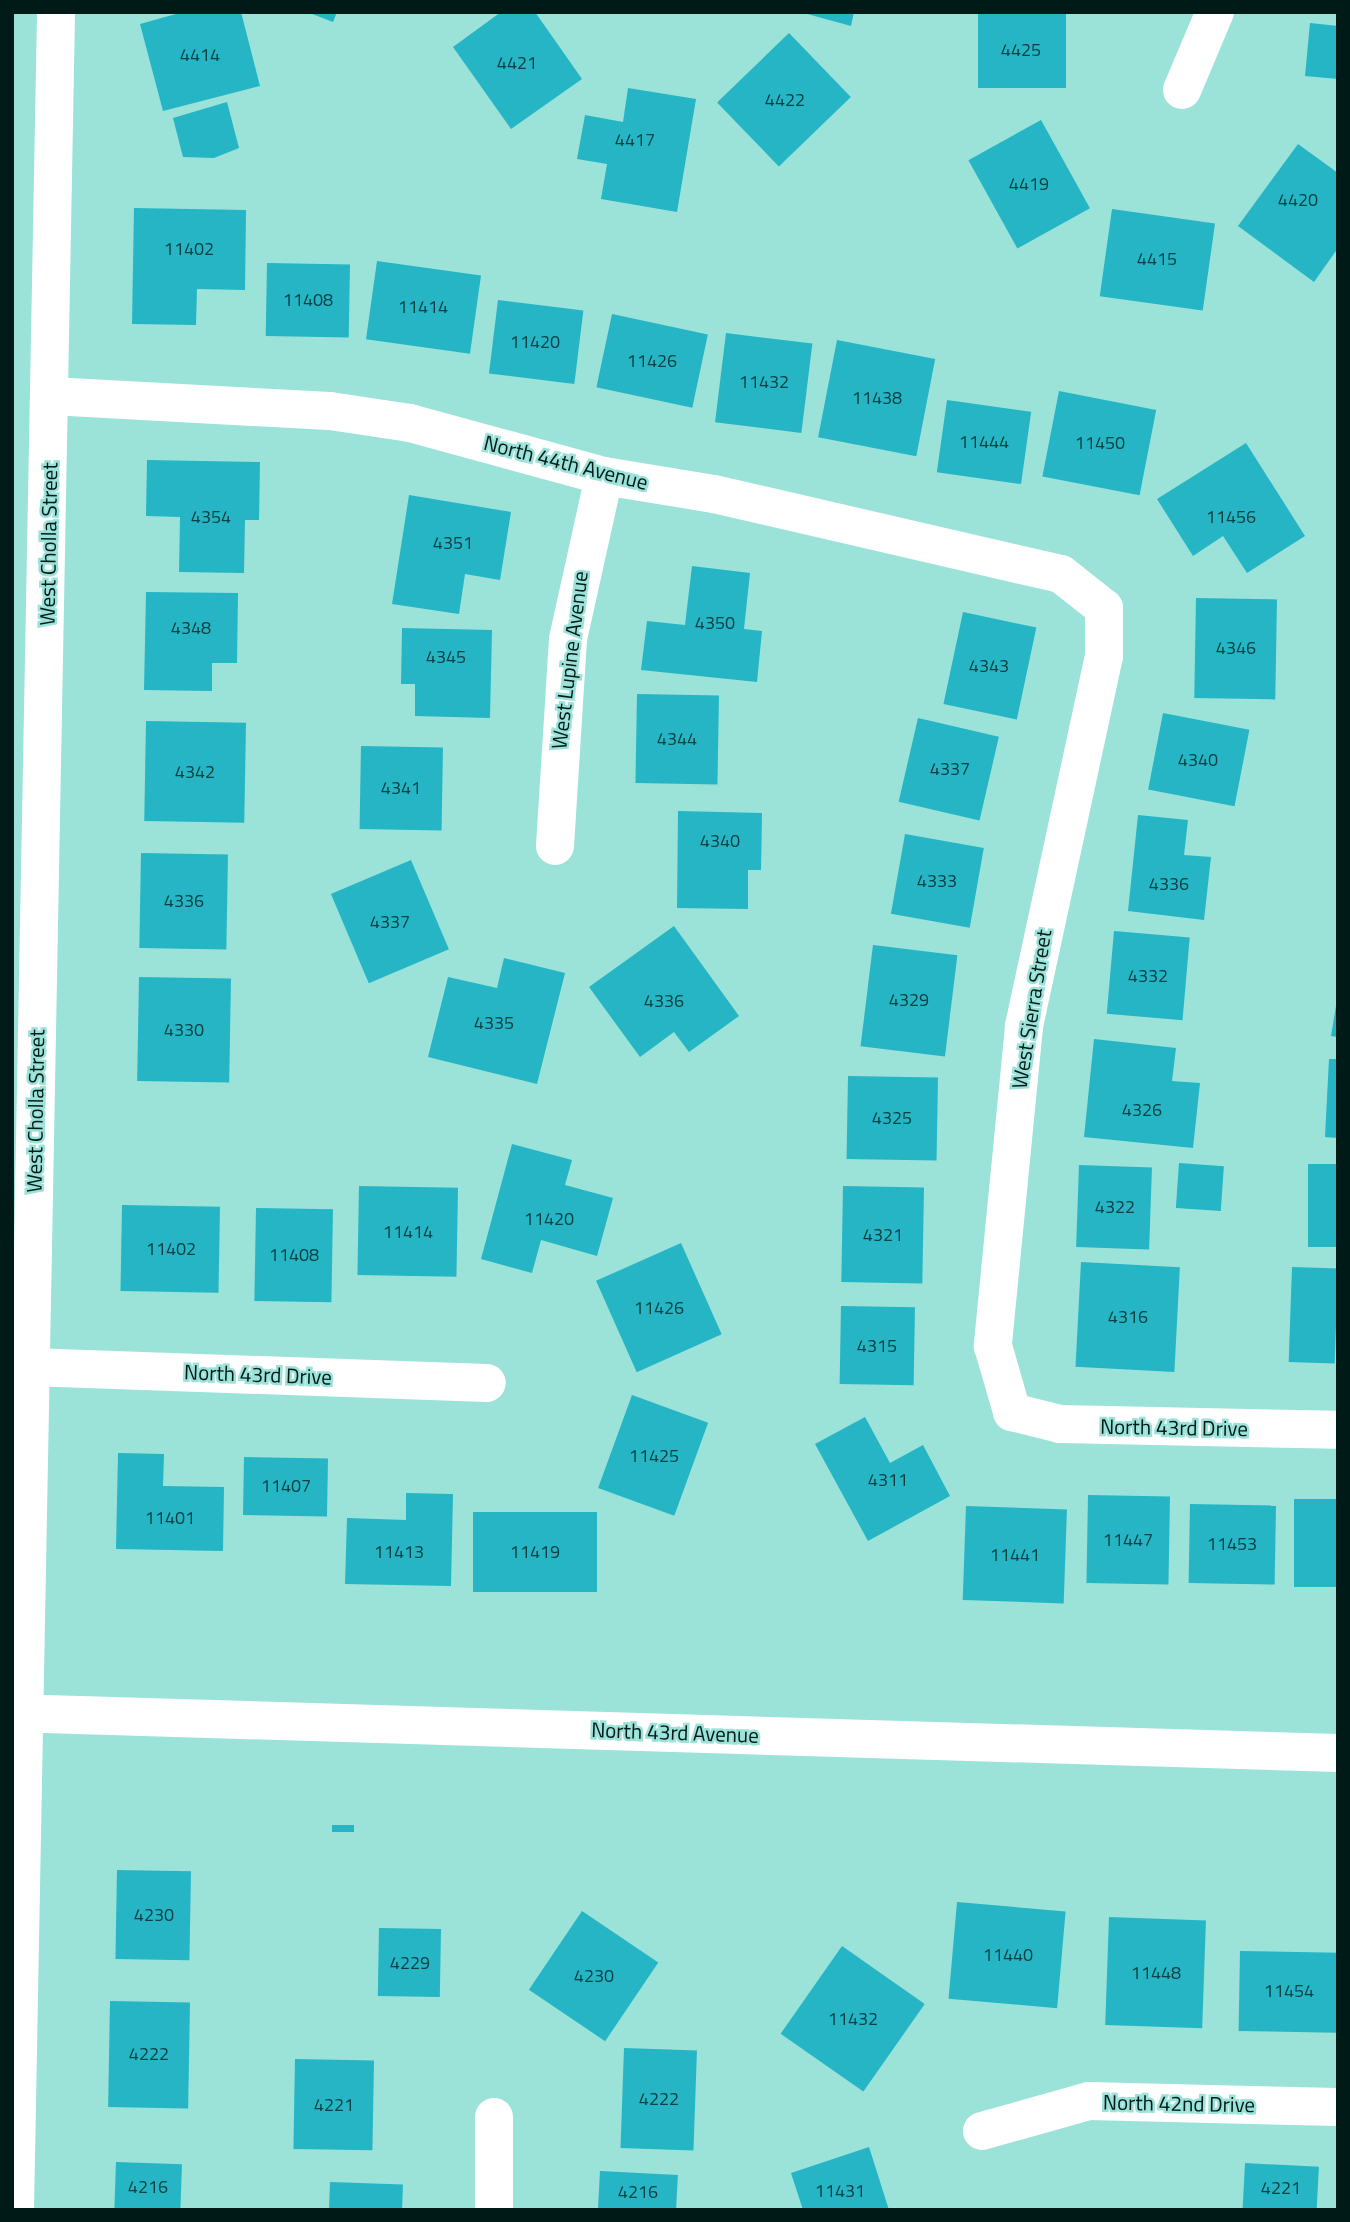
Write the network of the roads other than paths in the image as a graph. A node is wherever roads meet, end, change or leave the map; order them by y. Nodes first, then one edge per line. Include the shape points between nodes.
1 (56, 12) edge
2 (1215, 12) edge
3 (1182, 90) dead end
4 (51, 396) junction
5 (604, 476) junction
6 (1104, 608) joint
7 (555, 846) dead end
8 (30, 1367) junction
9 (487, 1383) dead end
10 (1012, 1412) joint
11 (1338, 1430) edge
12 (17, 1713) edge
13 (1338, 1753) edge
14 (1338, 2108) edge
15 (494, 2117) dead end
16 (982, 2131) dead end
17 (15, 2210) edge
18 (495, 2210) edge

1 - 4 street, West Cholla Street
2 - 3 street
4 - 5 street, North 44th Avenue via 383,419
4 - 8 street, West Cholla Street
5 - 6 street, North 44th Avenue via 714,494 1061,574
5 - 7 street, West Lupine Avenue via 568,639
6 - 10 street, West Sierra Street via 1104,656 1024,1027 993,1346
8 - 9 street, North 43rd Drive
8 - 12 street, West Cholla Street
10 - 11 street, North 43rd Drive via 1060,1424
12 - 13 street, North 43rd Avenue
12 - 17 street, West Cholla Street
14 - 16 street, North 42nd Drive via 1089,2101
15 - 18 street

